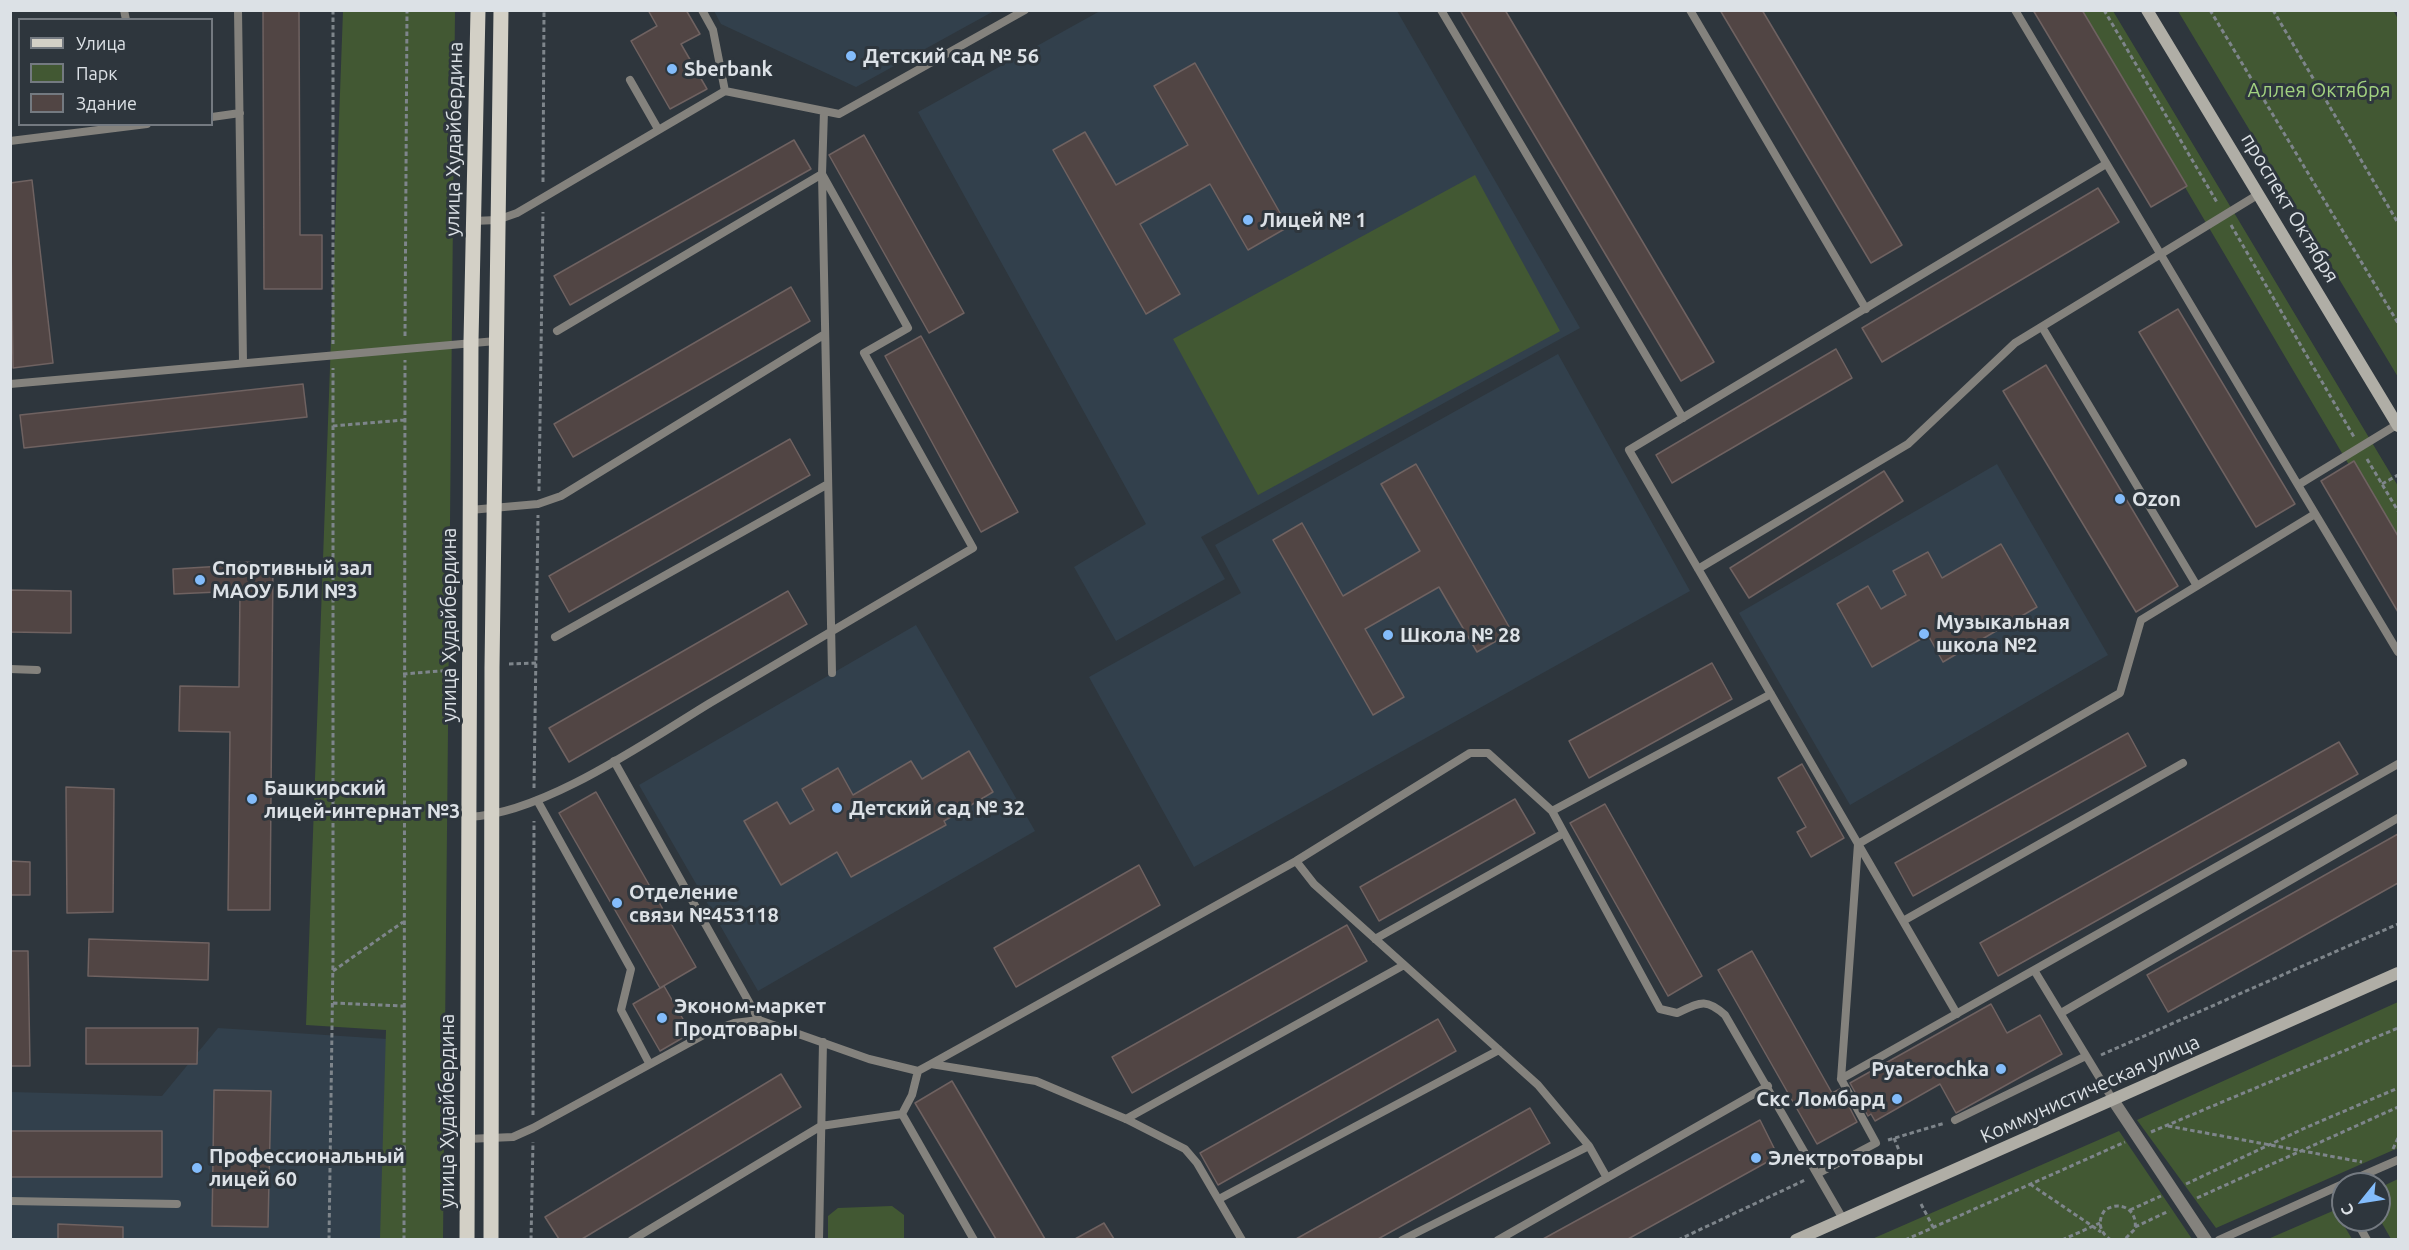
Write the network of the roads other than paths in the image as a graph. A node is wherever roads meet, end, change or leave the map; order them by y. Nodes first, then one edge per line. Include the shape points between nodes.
1 (238, 10) edge
2 (478, 10) edge
3 (501, 10) edge
4 (702, 10) edge
5 (1025, 10) edge
6 (1441, 10) edge
7 (1690, 10) edge
8 (2015, 10) edge
9 (2147, 10) edge
10 (630, 80) dead end
11 (725, 91) junction
12 (824, 111) junction
13 (240, 113) junction
14 (213, 117) edge
15 (136, 126) edge
16 (658, 129) junction
17 (10, 141) edge
18 (2106, 164) junction
19 (822, 174) junction
20 (2259, 194) junction
21 (497, 220) junction
22 (473, 221) junction
23 (2160, 255) junction
24 (1866, 309) junction
25 (2042, 327) junction
26 (557, 331) dead end
27 (825, 334) junction
28 (496, 340) junction
29 (471, 341) junction
30 (243, 362) junction
31 (10, 384) edge
32 (1683, 418) junction
33 (2398, 425) edge
34 (828, 484) junction
35 (2298, 485) junction
36 (494, 509) junction
37 (470, 510) junction
38 (2315, 514) junction
39 (1698, 569) junction
40 (2197, 585) junction
41 (831, 632) junction
42 (555, 638) dead end
43 (2398, 652) edge
44 (10, 669) edge
45 (37, 669) dead end
46 (832, 673) dead end
47 (1771, 694) junction
48 (614, 761) junction
49 (2183, 763) dead end
50 (2398, 764) edge
51 (536, 801) junction
52 (1552, 811) junction
53 (492, 816) junction
54 (470, 817) junction
55 (2398, 818) edge
56 (1564, 833) junction
57 (1858, 844) junction
58 (1296, 861) junction
59 (1903, 921) junction
60 (1375, 939) junction
61 (1404, 965) junction
62 (2034, 970) junction
63 (2398, 973) edge
64 (2061, 1013) junction
65 (1957, 1014) junction
66 (759, 1020) junction
67 (823, 1042) junction
68 (1499, 1050) junction
69 (2087, 1058) junction
70 (649, 1064) junction
71 (931, 1064) junction
72 (918, 1071) junction
73 (1841, 1079) junction
74 (1768, 1086) junction
75 (2113, 1100) junction
76 (902, 1114) junction
77 (1126, 1119) junction
78 (1955, 1120) road end
79 (821, 1126) junction
80 (467, 1139) junction
81 (491, 1140) junction
82 (1589, 1146) junction
83 (2398, 1160) edge
84 (2371, 1172) edge
85 (1817, 1174) junction
86 (1607, 1178) junction
87 (2331, 1189) edge
88 (1219, 1199) junction
89 (10, 1201) edge
90 (177, 1204) dead end
91 (1843, 1219) junction
92 (467, 1239) edge
93 (490, 1239) edge
94 (632, 1239) edge
95 (819, 1239) edge
96 (974, 1239) edge
97 (1242, 1239) edge
98 (1402, 1239) edge
99 (1498, 1239) edge
100 (1796, 1239) edge
101 (2206, 1239) edge
102 (2219, 1239) edge

1 - 13 lane
2 - 22 main road, улица Худайбердина
3 - 21 main road
4 - 11 lane via 712,30
5 - 12 lane via 839,114
6 - 32 lane
7 - 24 lane
8 - 18 lane
9 - 20 main road, проспект Октября
10 - 16 lane
11 - 12 lane
11 - 16 lane
12 - 19 lane
13 - 14 lane
13 - 30 lane
15 - 17 lane
16 - 21 lane via 543,198
18 - 23 lane
18 - 24 lane
19 - 26 lane
19 - 27 lane
19 - 41 lane via 908,328 864,353 973,548
20 - 23 lane
20 - 33 main road, проспект Октября
21 - 22 lane
21 - 28 main road
22 - 29 main road, улица Худайбердина
23 - 25 lane
23 - 35 lane
24 - 32 lane
25 - 39 lane via 2015,343 1908,444
25 - 40 lane
27 - 34 lane
27 - 36 lane via 561,496 538,504
28 - 29 lane
28 - 36 main road
29 - 30 lane
29 - 37 main road, улица Худайбердина
30 - 31 lane
32 - 39 lane via 1629,450
33 - 35 lane
34 - 41 lane
34 - 42 lane
35 - 38 lane
36 - 37 lane
36 - 53 main road
37 - 54 main road, улица Худайбердина
38 - 40 lane
38 - 43 lane
39 - 47 lane
40 - 57 lane via 2140,620 2120,693
41 - 46 lane
41 - 48 lane
44 - 45 lane
47 - 52 lane
47 - 57 lane
48 - 51 lane
48 - 66 lane
49 - 59 lane
50 - 62 lane
51 - 53 lane
51 - 70 lane via 631,969 621,1010
52 - 56 lane
52 - 58 lane via 1488,753 1470,753
53 - 54 lane
53 - 81 main road
54 - 80 main road, улица Худайбердина
55 - 64 lane
56 - 60 lane
56 - 74 lane via 1660,1008 1677,1013 1700,1002 1714,1005 1725,1015
57 - 59 lane
57 - 73 lane
58 - 60 lane via 1314,884
58 - 71 lane
59 - 65 lane
60 - 61 lane
61 - 68 lane
61 - 77 lane
62 - 64 lane
62 - 65 lane
63 - 75 main road, Коммунистическая улица
64 - 69 lane
65 - 73 lane
66 - 67 lane
66 - 70 lane via 709,1032
67 - 72 lane
67 - 79 lane
68 - 82 lane via 1538,1085
68 - 88 lane
69 - 75 lane
69 - 78 lane
70 - 81 lane via 533,1128 513,1137
71 - 72 lane
71 - 77 lane via 1036,1081
72 - 76 lane
73 - 85 lane via 1876,1143
74 - 85 lane
74 - 86 lane
75 - 91 main road, Коммунистическая улица
75 - 101 street
76 - 79 lane
76 - 96 lane
77 - 88 lane via 1185,1149
79 - 94 lane
79 - 95 lane
80 - 81 lane
80 - 92 main road, улица Худайбердина
81 - 93 main road
82 - 86 lane
82 - 98 lane
83 - 84 lane
85 - 91 lane
86 - 99 lane
87 - 102 lane
88 - 97 lane
89 - 90 lane
91 - 100 main road, Коммунистическая улица

